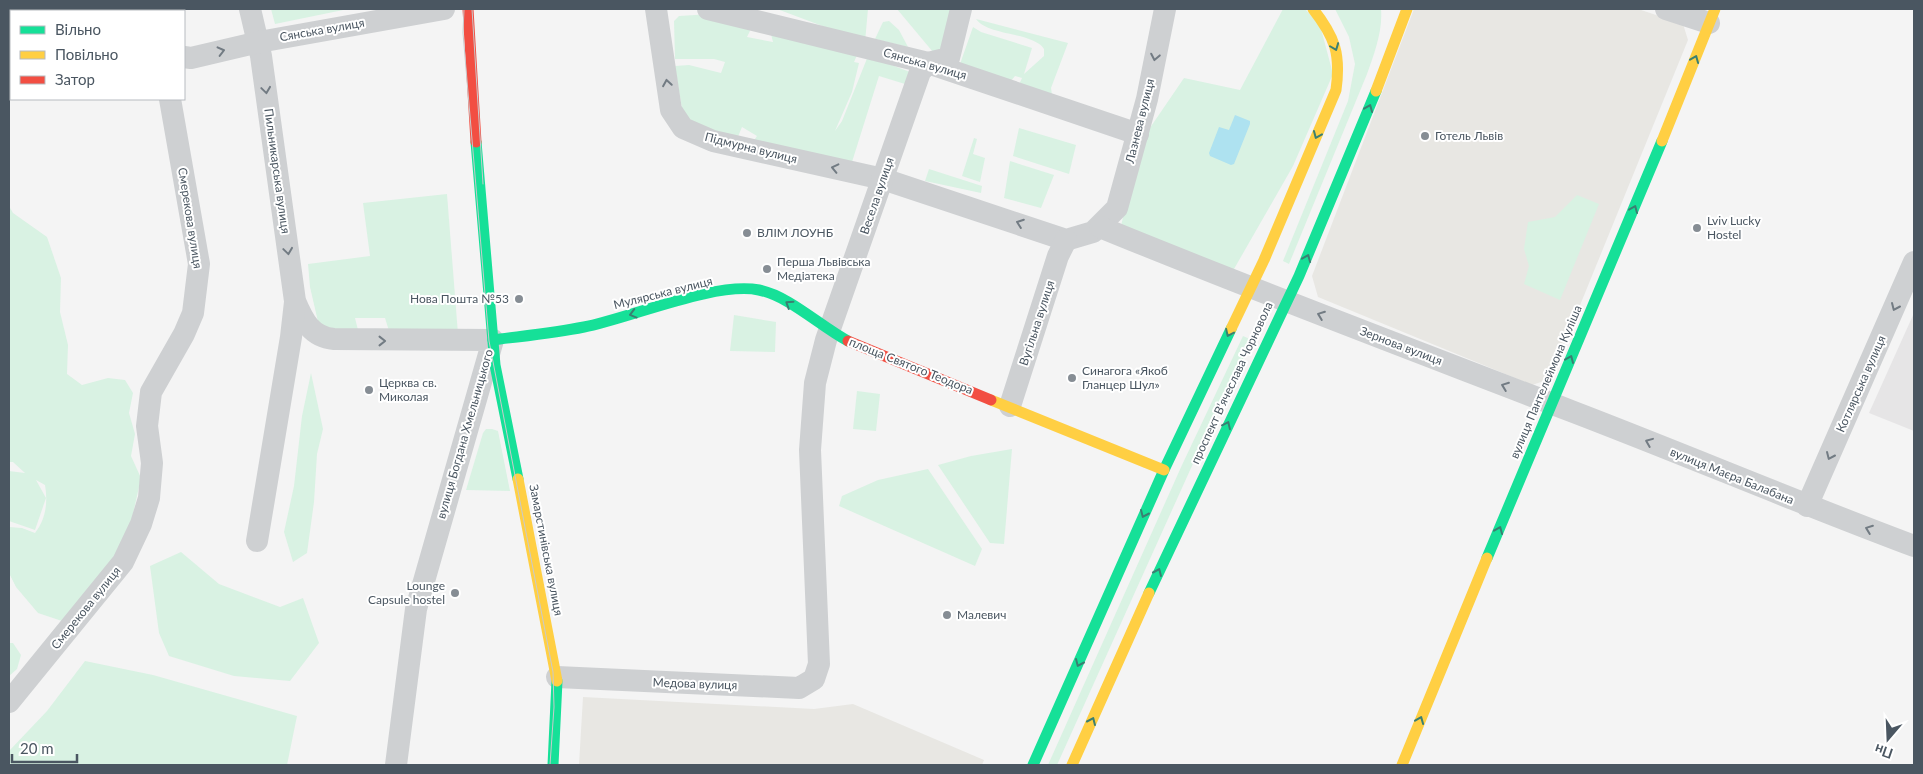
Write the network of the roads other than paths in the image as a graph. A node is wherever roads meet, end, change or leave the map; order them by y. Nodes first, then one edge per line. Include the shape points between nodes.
1 (250, 9) edge
2 (444, 9) edge
3 (468, 9) edge
4 (656, 9) edge
5 (708, 9) edge
6 (961, 9) edge
7 (1165, 9) edge
8 (1313, 9) edge
9 (1407, 9) edge
10 (1666, 9) edge
11 (1712, 16) edge
12 (258, 42) junction
13 (185, 57) edge
14 (928, 63) junction
15 (170, 100) edge
16 (1138, 134) junction
17 (883, 179) junction
18 (1100, 227) junction
19 (1066, 240) junction
20 (1914, 262) edge
21 (1250, 289) junction
22 (295, 300) junction
23 (1286, 302) junction
24 (830, 331) junction
25 (492, 340) junction
26 (1551, 404) junction
27 (1010, 406) junction
28 (507, 416) junction
29 (468, 421) junction
30 (1164, 470) junction
31 (1808, 506) junction
32 (256, 541) dead end
33 (1914, 546) edge
34 (557, 678) junction
35 (9, 702) edge
36 (396, 765) edge
37 (553, 765) edge
38 (1033, 765) edge
39 (1072, 765) edge
40 (1402, 765) edge

1 - 12 street, Пильникарська вулиця
2 - 12 street, Сянська вулиця
3 - 25 main road, вулиця Богдана Хмельницького via 469,60
17 -> 4 street, Підмурна вулиця via 713,141 683,128 672,110
5 - 14 street, Сянська вулиця
6 - 14 street via 948,58
7 -> 16 street, Лазнева вулиця
8 -> 21 main road, проспект Вʼячеслава Чорновола via 1338,48 1340,67 1336,90
23 -> 9 main road, проспект Вʼячеслава Чорновола
10 - 11 street
26 -> 11 main road, вулиця Пантелеймона Куліша
13 -> 12 street, Сянська вулиця
12 -> 22 street, Пильникарська вулиця
14 - 16 street, Сянська вулиця
14 - 17 street, Весела вулиця via 920,72
15 - 35 street, Смерекова вулиця via 199,264 193,313 151,392 147,426 152,463 149,498 123,562
16 - 18 street, Лазнева вулиця via 1117,208
19 -> 17 street, Підмурна вулиця
17 - 24 street, Весела вулиця
18 - 19 street
18 - 21 street, Зернова вулиця
19 - 27 street, Вугільна вулиця
20 -> 31 street, Котлярська вулиця
21 - 23 street, Зернова вулиця
21 -> 30 main road, проспект Вʼячеслава Чорновола
22 -> 25 street, Пильникарська вулиця via 305,324 326,339
22 - 32 street, Пильникарська вулиця
26 -> 23 street, Зернова вулиця
39 -> 23 main road, проспект Вʼячеслава Чорновола via 1170,547
24 -> 25 main road, Мулярська вулиця via 777,296 740,288 584,327
24 - 27 main road, площа Святого Теодора via 860,347
24 - 34 street, Медова вулиця via 815,382 810,450 819,664 814,679 799,688
25 - 28 main road, Замарстинівська вулиця
25 - 29 street, вулиця Богдана Хмельницького
31 -> 26 street, вулиця Маєра Балабана
40 -> 26 main road, вулиця Пантелеймона Куліша
27 - 30 main road, площа Святого Теодора
28 - 29 street via 495,409 478,411
28 - 34 main road, Замарстинівська вулиця
29 - 36 street, вулиця Богдана Хмельницького via 416,609
30 -> 38 main road, проспект Вʼячеслава Чорновола
33 -> 31 street, вулиця Маєра Балабана
34 - 37 main road, Замарстинівська вулиця

